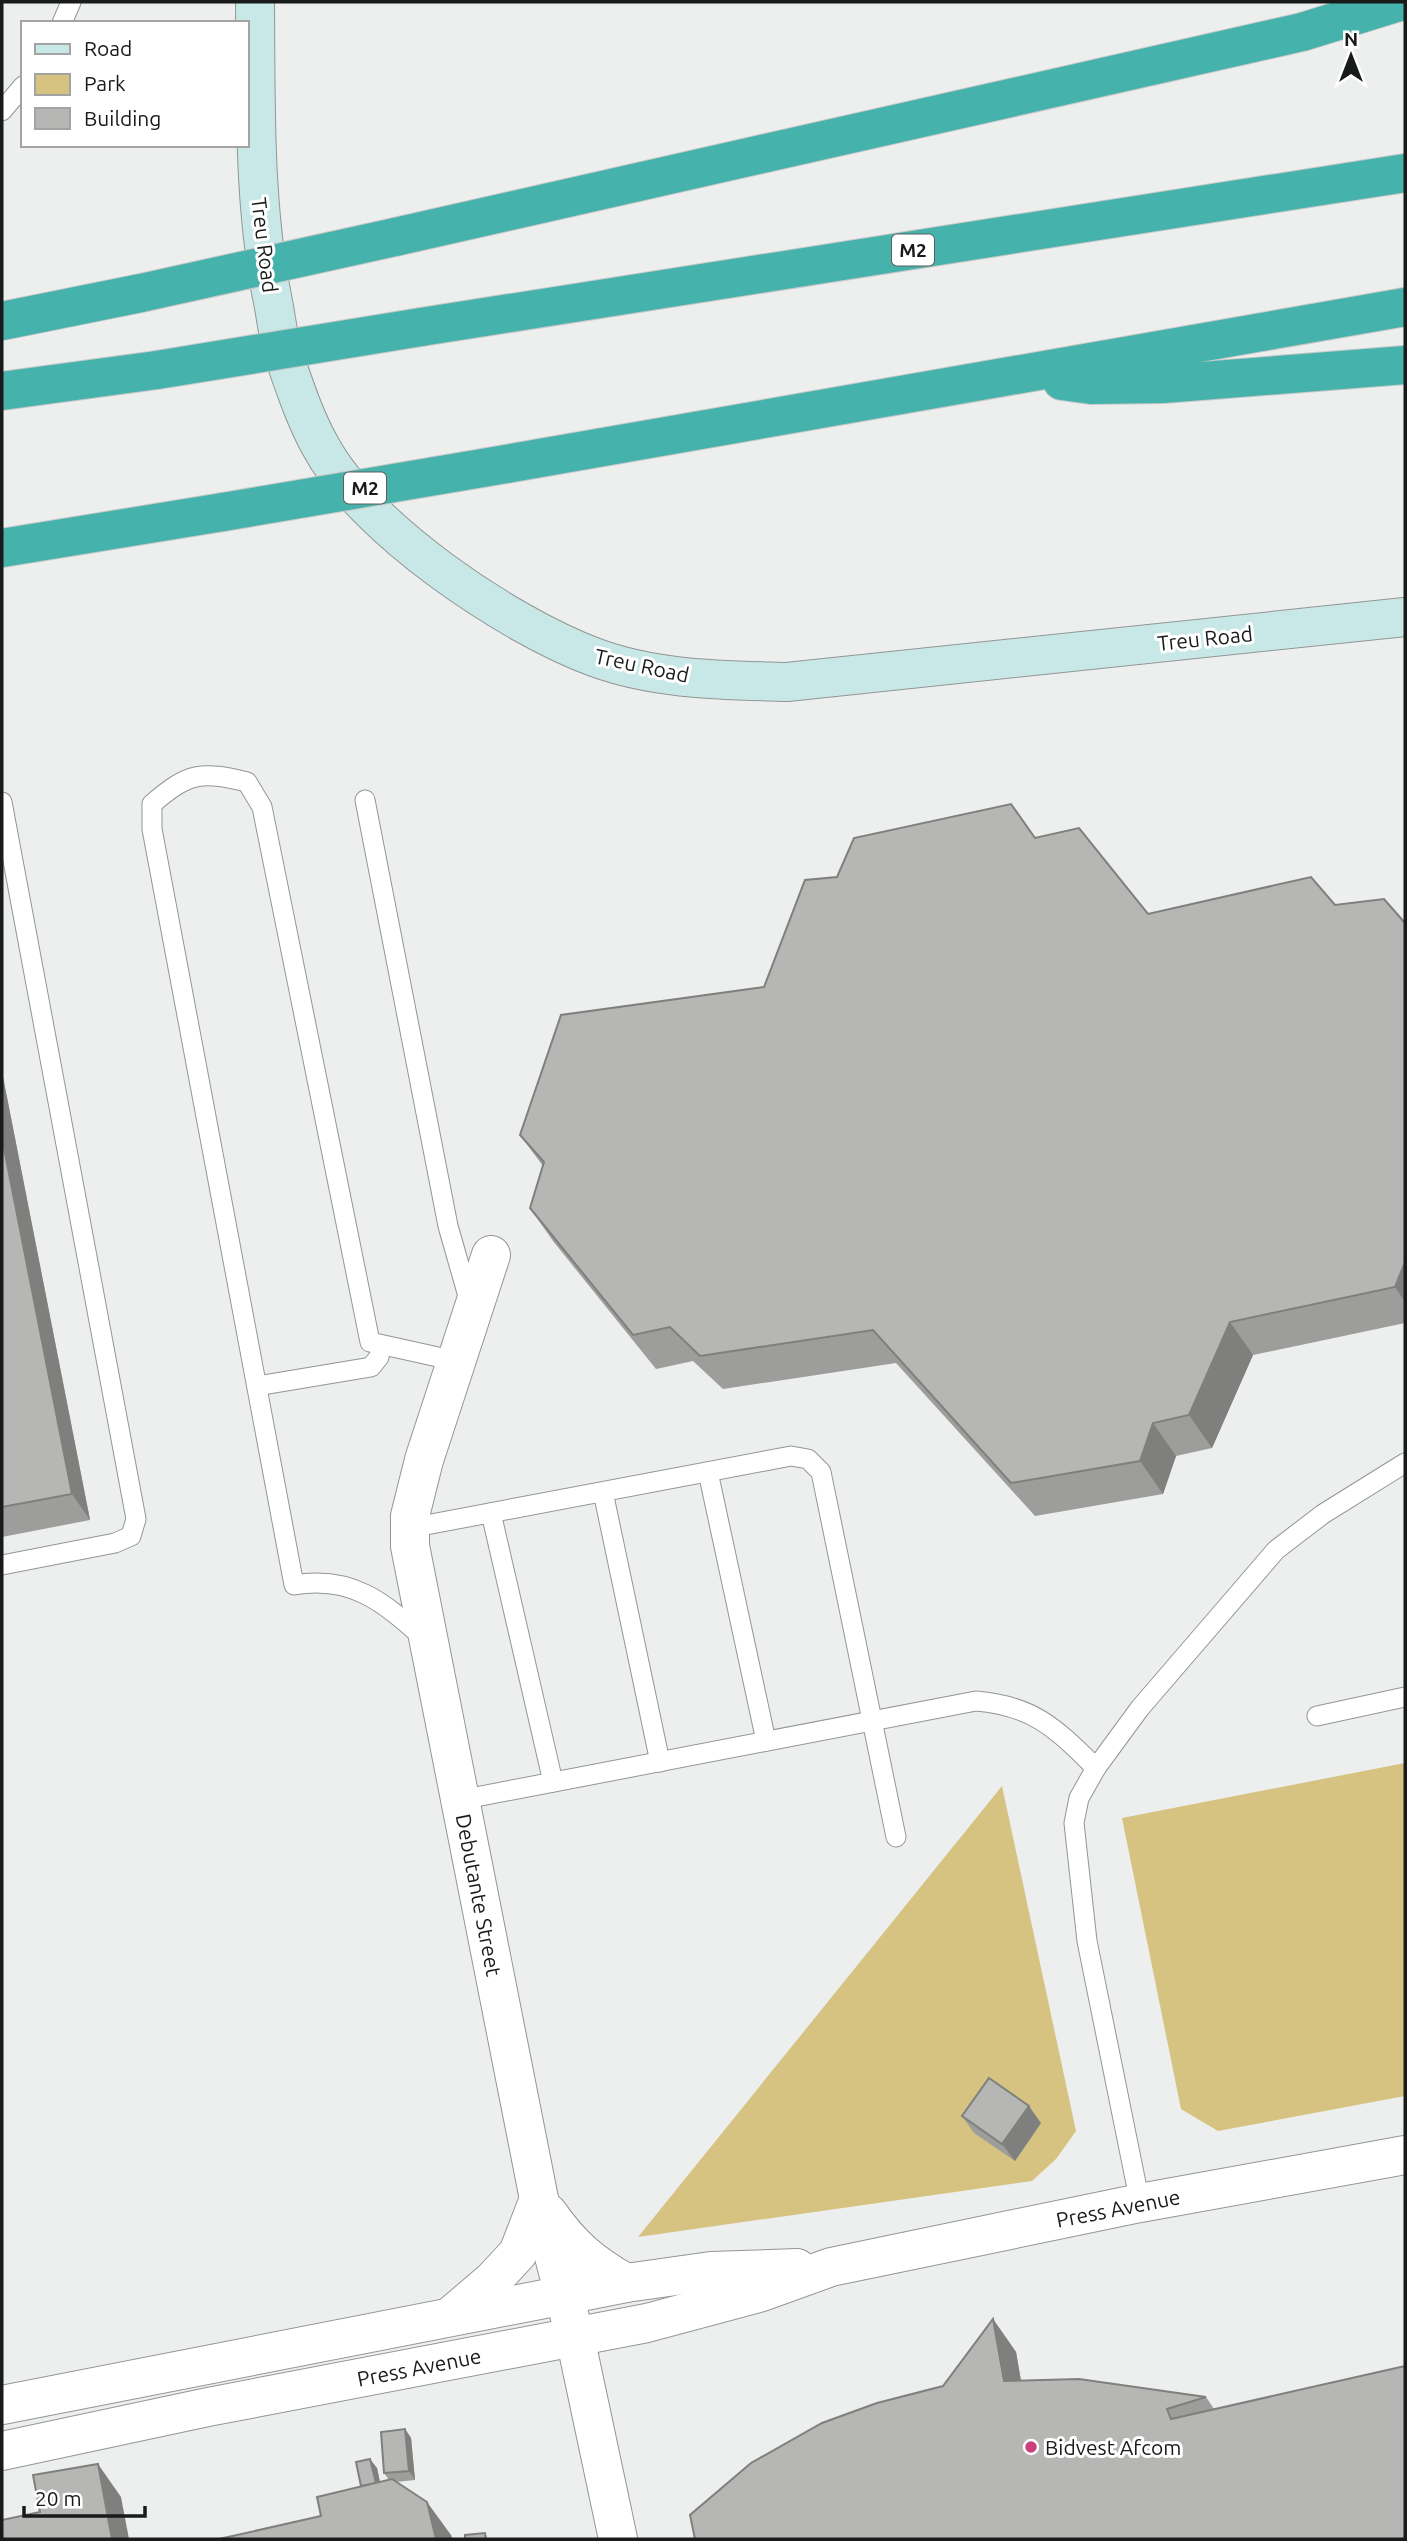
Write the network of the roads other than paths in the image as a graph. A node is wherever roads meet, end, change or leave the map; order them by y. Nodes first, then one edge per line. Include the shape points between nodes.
1 (71, 2) edge
2 (255, 2) edge
3 (1399, 2) edge
4 (63, 21) edge
5 (1405, 26) edge
6 (1301, 32) junction
7 (21, 88) edge
8 (2, 111) edge
9 (1405, 173) edge
10 (1405, 307) edge
11 (2, 321) edge
12 (1405, 365) edge
13 (1012, 375) junction
14 (2, 391) edge
15 (2, 548) edge
16 (1405, 617) edge
17 (365, 800) dead end
18 (2, 802) edge
19 (491, 1255) dead end
20 (473, 1311) junction
21 (382, 1346) junction
22 (456, 1360) junction
23 (257, 1386) junction
24 (1405, 1463) edge
25 (708, 1472) junction
26 (603, 1492) junction
27 (491, 1513) junction
28 (410, 1528) junction
29 (2, 1565) edge
30 (429, 1642) junction
31 (1405, 1697) edge
32 (1317, 1716) dead end
33 (874, 1720) junction
34 (766, 1741) junction
35 (660, 1762) junction
36 (1096, 1768) junction
37 (553, 1782) junction
38 (460, 1800) junction
39 (897, 1837) dead end
40 (1405, 2155) edge
41 (539, 2199) junction
42 (1140, 2203) junction
43 (831, 2267) junction
44 (626, 2283) junction
45 (565, 2294) junction
46 (449, 2317) junction
47 (575, 2337) junction
48 (2, 2405) edge
49 (2, 2451) edge
50 (618, 2539) edge

1 - 4 lane
2 - 16 street, Treu Road via 262,251 284,357 321,448 357,496 401,537 463,586 525,624 594,658 662,674 787,682
3 - 6 highway
5 - 6 highway
6 - 11 highway, bridge
7 - 8 lane
9 - 14 highway, M2, bridge
10 - 13 highway, M2
12 - 13 highway via 1163,384 1091,385
13 - 15 highway, M2, bridge
17 - 20 lane via 448,1226
18 - 29 lane via 136,1519 131,1536 115,1543
19 - 20 street, Debutante Street
20 - 22 street, Debutante Street
21 - 22 lane
21 - 23 lane via 371,1367
21 - 23 lane via 370,1342 262,807 247,782 216,774 180,780 152,804 152,829
22 - 28 street, Debutante Street via 424,1460
23 - 30 lane via 294,1585 320,1580 372,1596
24 - 36 lane via 1323,1514 1276,1550 1140,1708
25 - 26 lane
25 - 33 lane via 791,1457 808,1459 821,1472
25 - 34 lane
26 - 27 lane
26 - 35 lane
27 - 28 lane
27 - 37 lane
28 - 30 street, Debutante Street
30 - 38 street, Debutante Street
31 - 32 lane
33 - 34 lane
33 - 36 lane via 976,1701 1006,1704 1053,1726
33 - 39 lane
34 - 35 lane
35 - 37 lane
36 - 42 lane via 1079,1798 1074,1823 1087,1941
37 - 38 lane
38 - 41 street, Debutante Street
40 - 42 street, Press Avenue
41 - 44 street via 562,2233 592,2264
41 - 45 street, Debutante Street
41 - 46 street via 518,2253
42 - 43 street, Press Avenue
43 - 44 street, Press Avenue via 711,2271
43 - 47 street, Press Avenue via 713,2306
44 - 45 street, Press Avenue
45 - 46 street, Press Avenue
45 - 47 street, Debutante Street
46 - 48 street, Press Avenue
47 - 49 street, Press Avenue
47 - 50 street, Debutante Street

